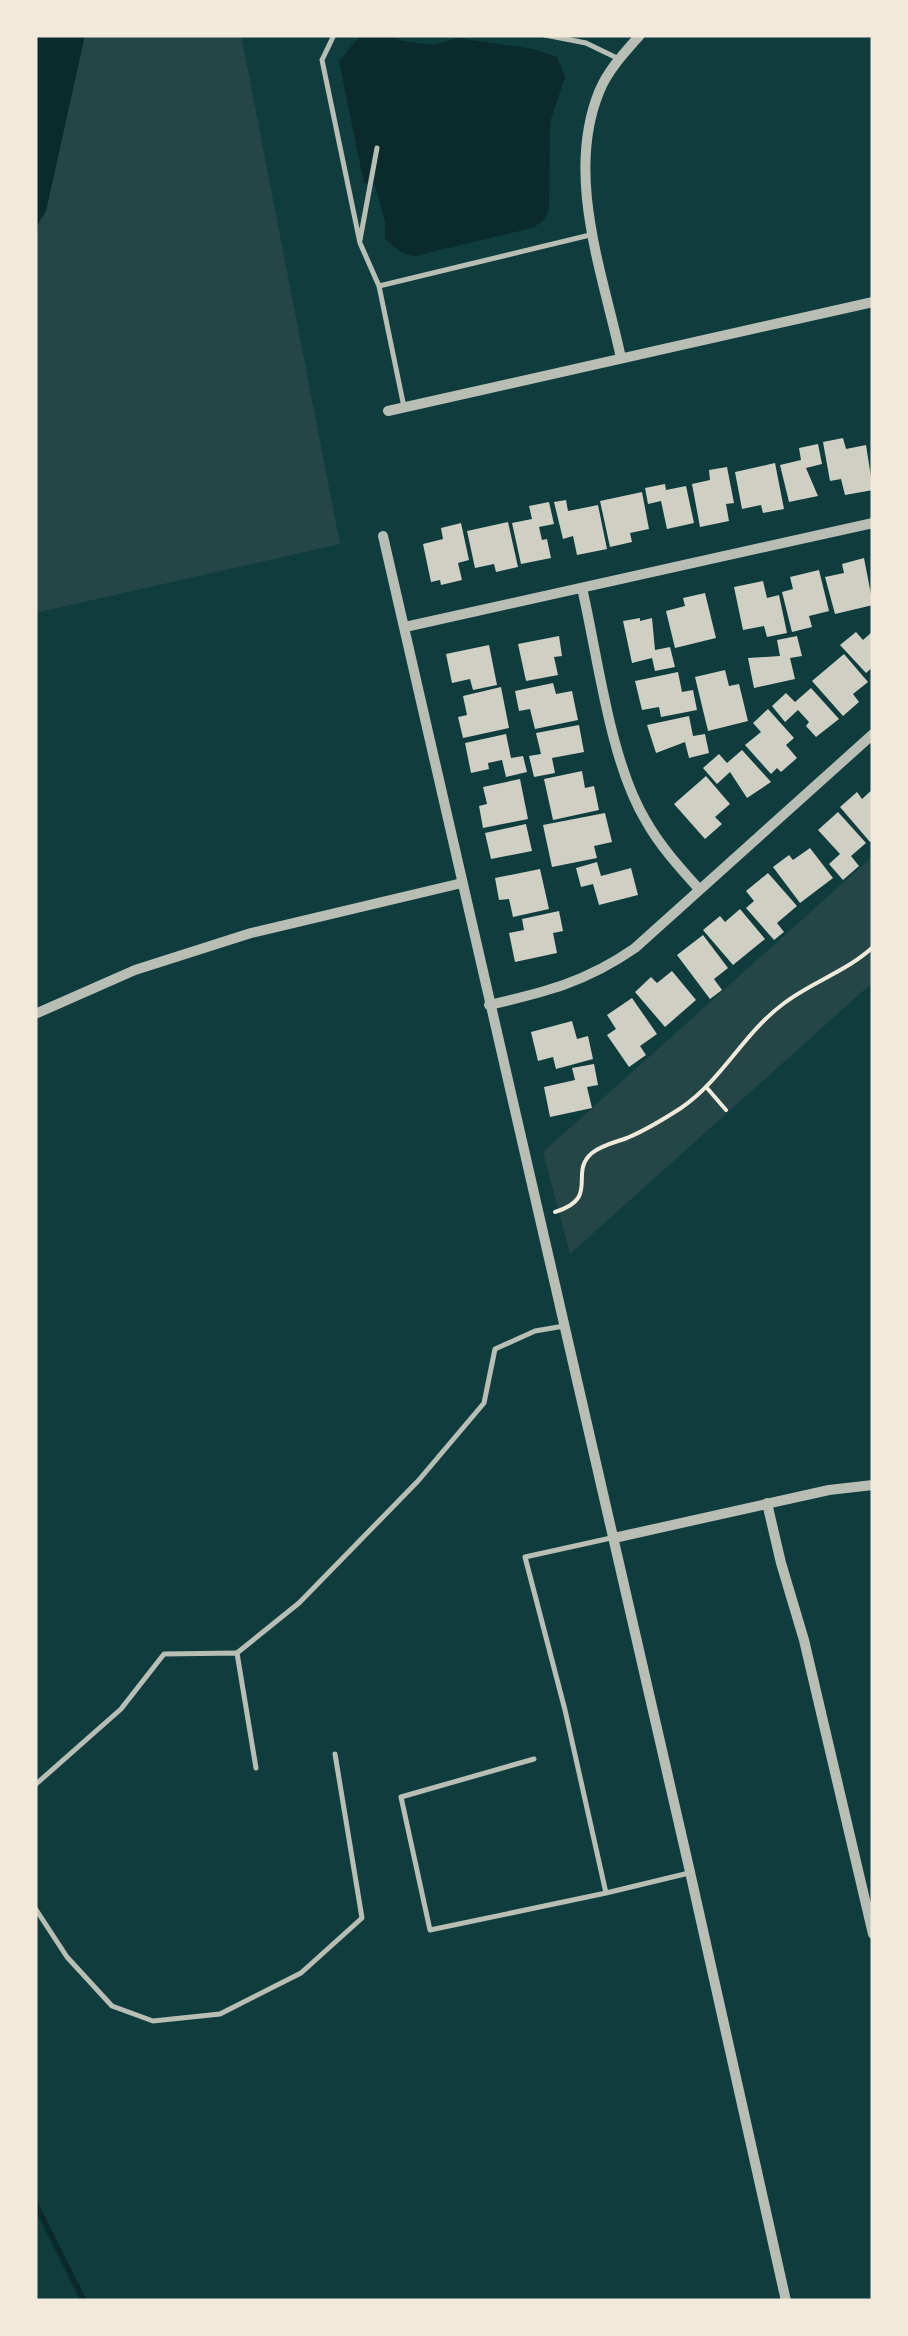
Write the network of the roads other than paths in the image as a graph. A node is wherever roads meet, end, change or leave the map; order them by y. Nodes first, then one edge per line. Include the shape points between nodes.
1 (334, 35) edge
2 (545, 35) edge
3 (640, 35) edge
4 (619, 59) junction
5 (376, 148) dead end
6 (594, 234) junction
7 (360, 243) junction
8 (380, 286) junction
9 (873, 302) edge
10 (621, 358) junction
11 (404, 407) junction
12 (388, 411) dead end
13 (873, 523) edge
14 (382, 536) dead end
15 (582, 588) junction
16 (405, 627) junction
17 (873, 734) edge
18 (462, 883) junction
19 (699, 889) junction
20 (489, 1005) junction
21 (35, 1014) edge
22 (564, 1326) junction
23 (873, 1484) edge
24 (767, 1503) junction
25 (614, 1538) junction
26 (237, 1653) junction
27 (335, 1754) dead end
28 (534, 1759) dead end
29 (256, 1768) dead end
30 (35, 1785) edge
31 (690, 1872) junction
32 (606, 1893) junction
33 (35, 1908) edge
34 (873, 1934) edge
35 (786, 2301) edge

1 - 7 lane via 322,60
2 - 4 lane via 586,43
3 - 4 street
4 - 6 street via 590,120 586,193
5 - 7 lane
6 - 8 lane
6 - 10 street
7 - 8 lane
8 - 11 lane
9 - 10 street
10 - 11 street
11 - 12 street
13 - 15 street
14 - 16 street
15 - 16 street
15 - 19 street via 630,790 654,834
16 - 18 street
17 - 19 street
18 - 20 street
18 - 21 street via 251,933 134,970
19 - 20 street via 634,948 588,978
20 - 22 street
22 - 25 street
22 - 26 lane via 495,1349 484,1404 299,1603
23 - 24 street
24 - 25 street
24 - 34 street
25 - 31 street
25 - 32 lane via 525,1557
26 - 29 lane
26 - 30 lane via 164,1654 121,1709
27 - 33 lane via 362,1918 301,1973 220,2014 153,2021 112,2006
28 - 32 lane via 402,1797 430,1930
31 - 32 lane
31 - 35 street

